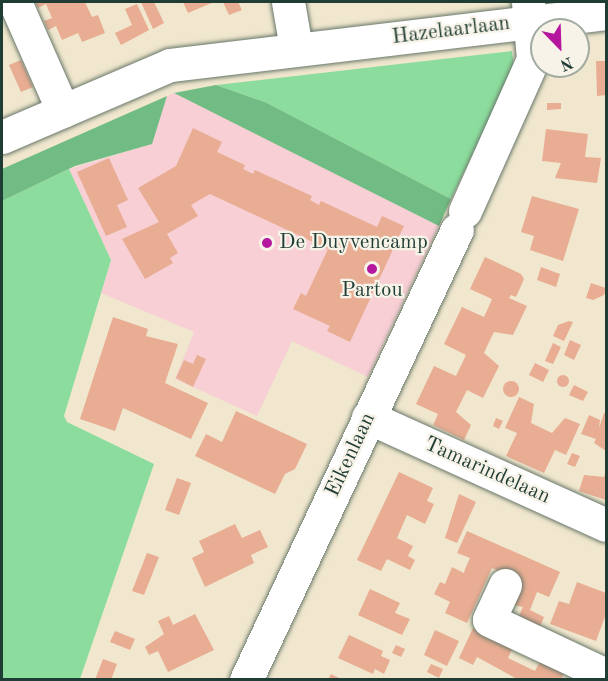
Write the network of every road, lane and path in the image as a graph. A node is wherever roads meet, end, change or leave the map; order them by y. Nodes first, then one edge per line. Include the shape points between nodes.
1 (15, 2) edge
2 (288, 2) edge
3 (530, 11) edge
4 (606, 13) edge
5 (296, 48) junction
6 (63, 111) junction
7 (2, 137) edge
8 (368, 417) junction
9 (606, 525) edge
10 (505, 585) dead end
11 (606, 675) edge
12 (246, 680) edge

1 - 6 street
2 - 5 street
3 - 4 street, Hazelaarlaan
3 - 5 street, Hazelaarlaan
3 - 8 street, Eikenlaan via 533,59
5 - 6 street, Hazelaarlaan via 170,65
6 - 7 street, Hazelaarlaan
8 - 9 street, Tamarindelaan
8 - 12 street, Eikenlaan
10 - 11 street via 489,620

